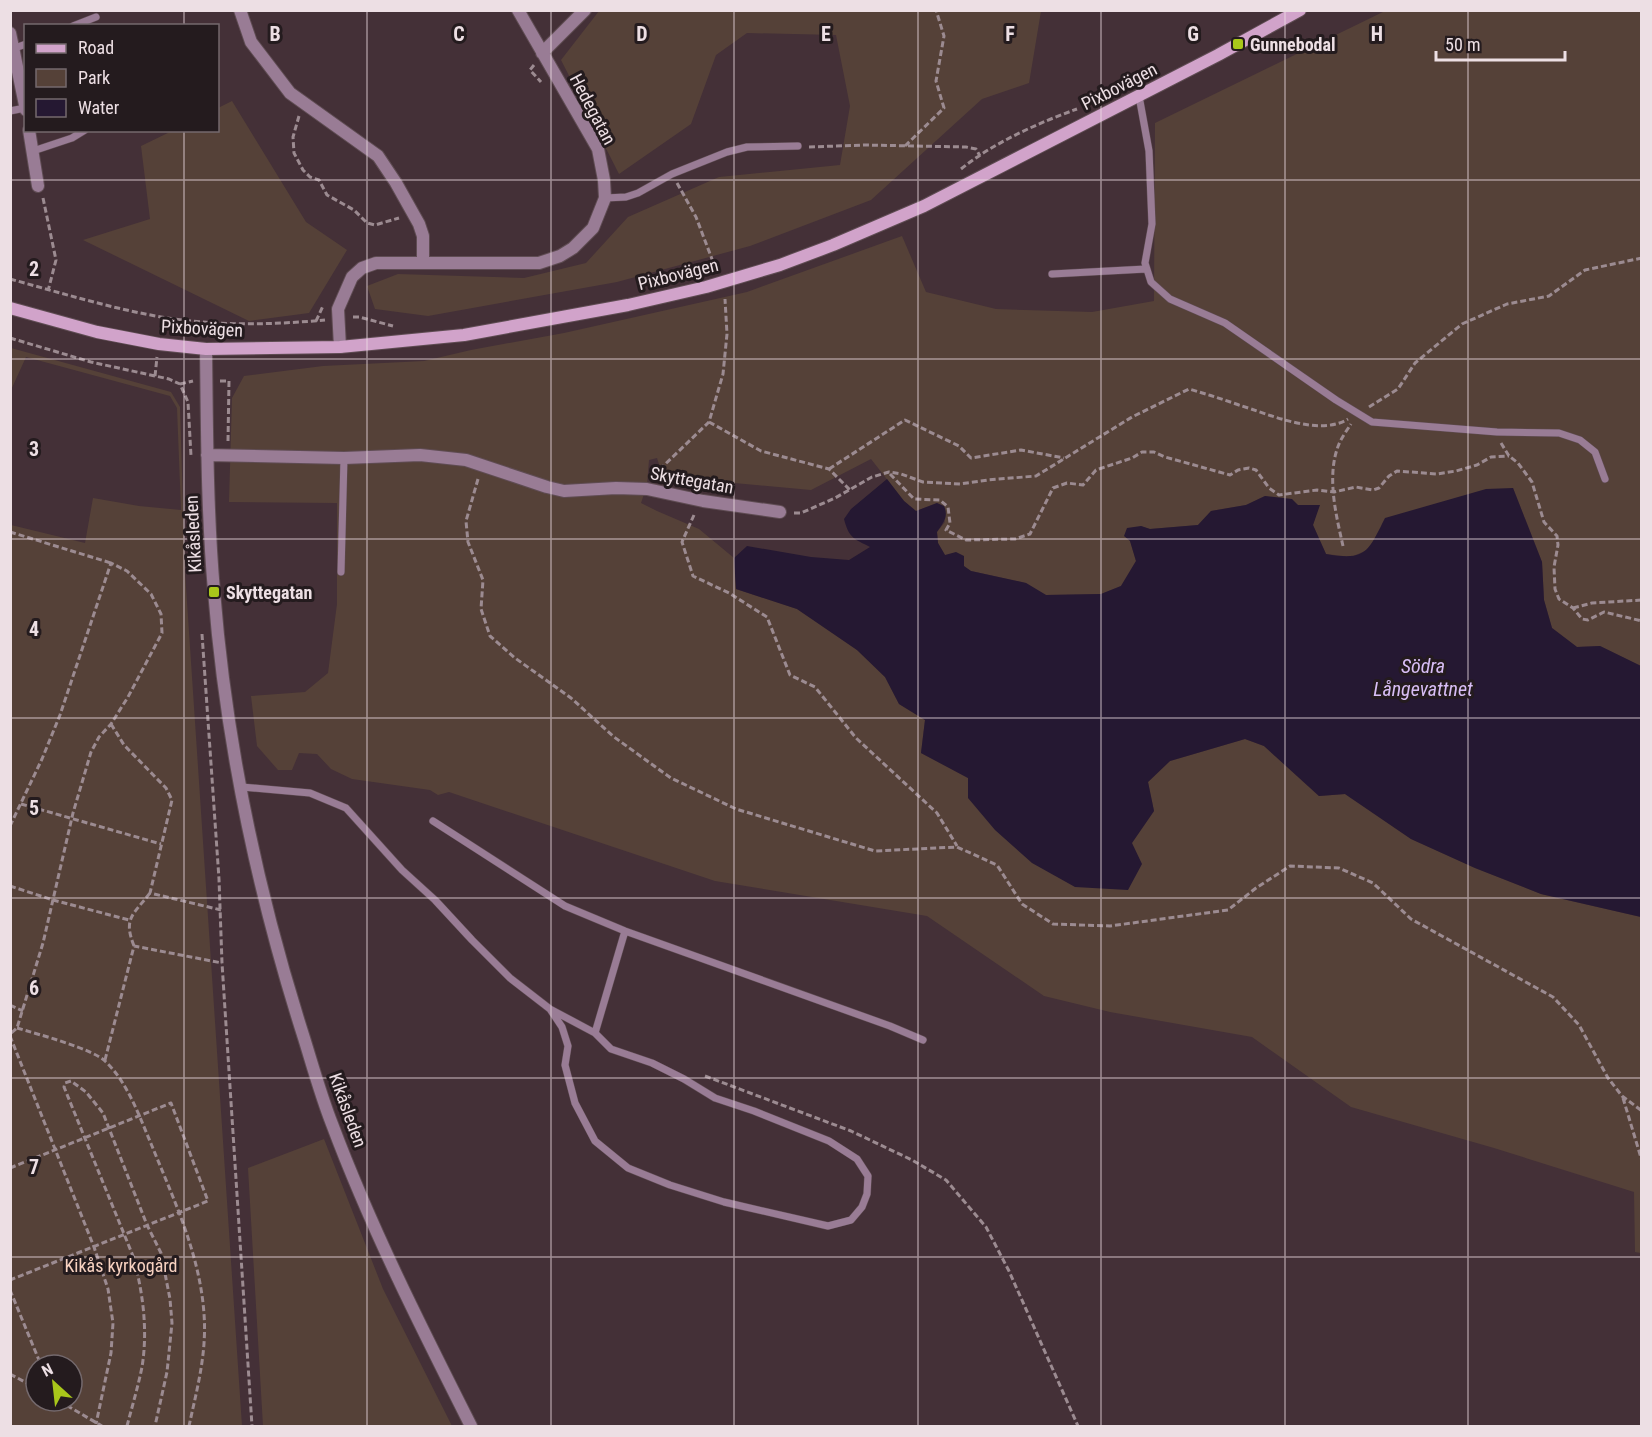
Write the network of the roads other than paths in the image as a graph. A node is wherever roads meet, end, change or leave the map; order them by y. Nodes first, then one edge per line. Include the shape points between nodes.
1 (240, 10) edge
2 (518, 10) edge
3 (585, 10) edge
4 (1300, 10) edge
5 (96, 17) dead end
6 (78, 24) edge
7 (10, 33) edge
8 (20, 46) edge
9 (542, 53) junction
10 (24, 96) edge
11 (1139, 96) junction
12 (29, 132) edge
13 (82, 132) edge
14 (798, 146) road end
15 (33, 151) junction
16 (38, 186) road end
17 (605, 198) junction
18 (423, 262) junction
19 (1146, 269) junction
20 (1052, 274) dead end
21 (10, 308) edge
22 (340, 347) junction
23 (206, 349) junction
24 (207, 455) junction
25 (344, 458) junction
26 (1605, 479) dead end
27 (780, 512) road end
28 (341, 572) dead end
29 (242, 787) junction
30 (434, 821) dead end
31 (625, 931) junction
32 (550, 1010) junction
33 (595, 1033) junction
34 (923, 1040) dead end
35 (471, 1426) edge

1 - 18 street via 255,47 290,93 378,156 419,224
2 - 9 street, Hedegatan
3 - 9 street
4 - 11 street, Pixbovägen
5 - 6 lane
7 - 8 street
8 - 10 street
9 - 17 street, Hedegatan via 598,149
11 - 19 lane via 1150,161 1152,224
11 - 22 street, Pixbovägen via 924,206 780,265 628,305 464,335
12 - 15 street
13 - 15 lane
14 - 17 lane via 747,147 705,159 638,193
15 - 16 street
17 - 18 street, Hedegatan via 593,228 560,256 538,263
18 - 22 street, Hedegatan via 376,263 352,277 338,309
19 - 20 lane
19 - 26 lane via 1151,282 1170,298 1225,323 1372,422 1559,434 1580,440 1595,452
21 - 23 street, Pixbovägen via 97,332
22 - 23 street, Pixbovägen
23 - 24 street, Kikåsleden
24 - 25 street, Skyttegatan
24 - 29 street, Kikåsleden via 215,604
25 - 27 street, Skyttegatan via 420,455 466,460 564,491 657,491
25 - 28 lane
29 - 32 lane via 310,793 346,808 510,978
29 - 35 street, Kikåsleden via 267,912 331,1123 403,1290
30 - 31 lane via 565,906
31 - 33 lane
31 - 34 lane
32 - 33 lane
32 - 33 lane via 568,1046 565,1065 575,1103 595,1141 628,1168 724,1202 828,1226 850,1220 862,1207 868,1176 857,1159 820,1137 715,1098 652,1063 611,1048

